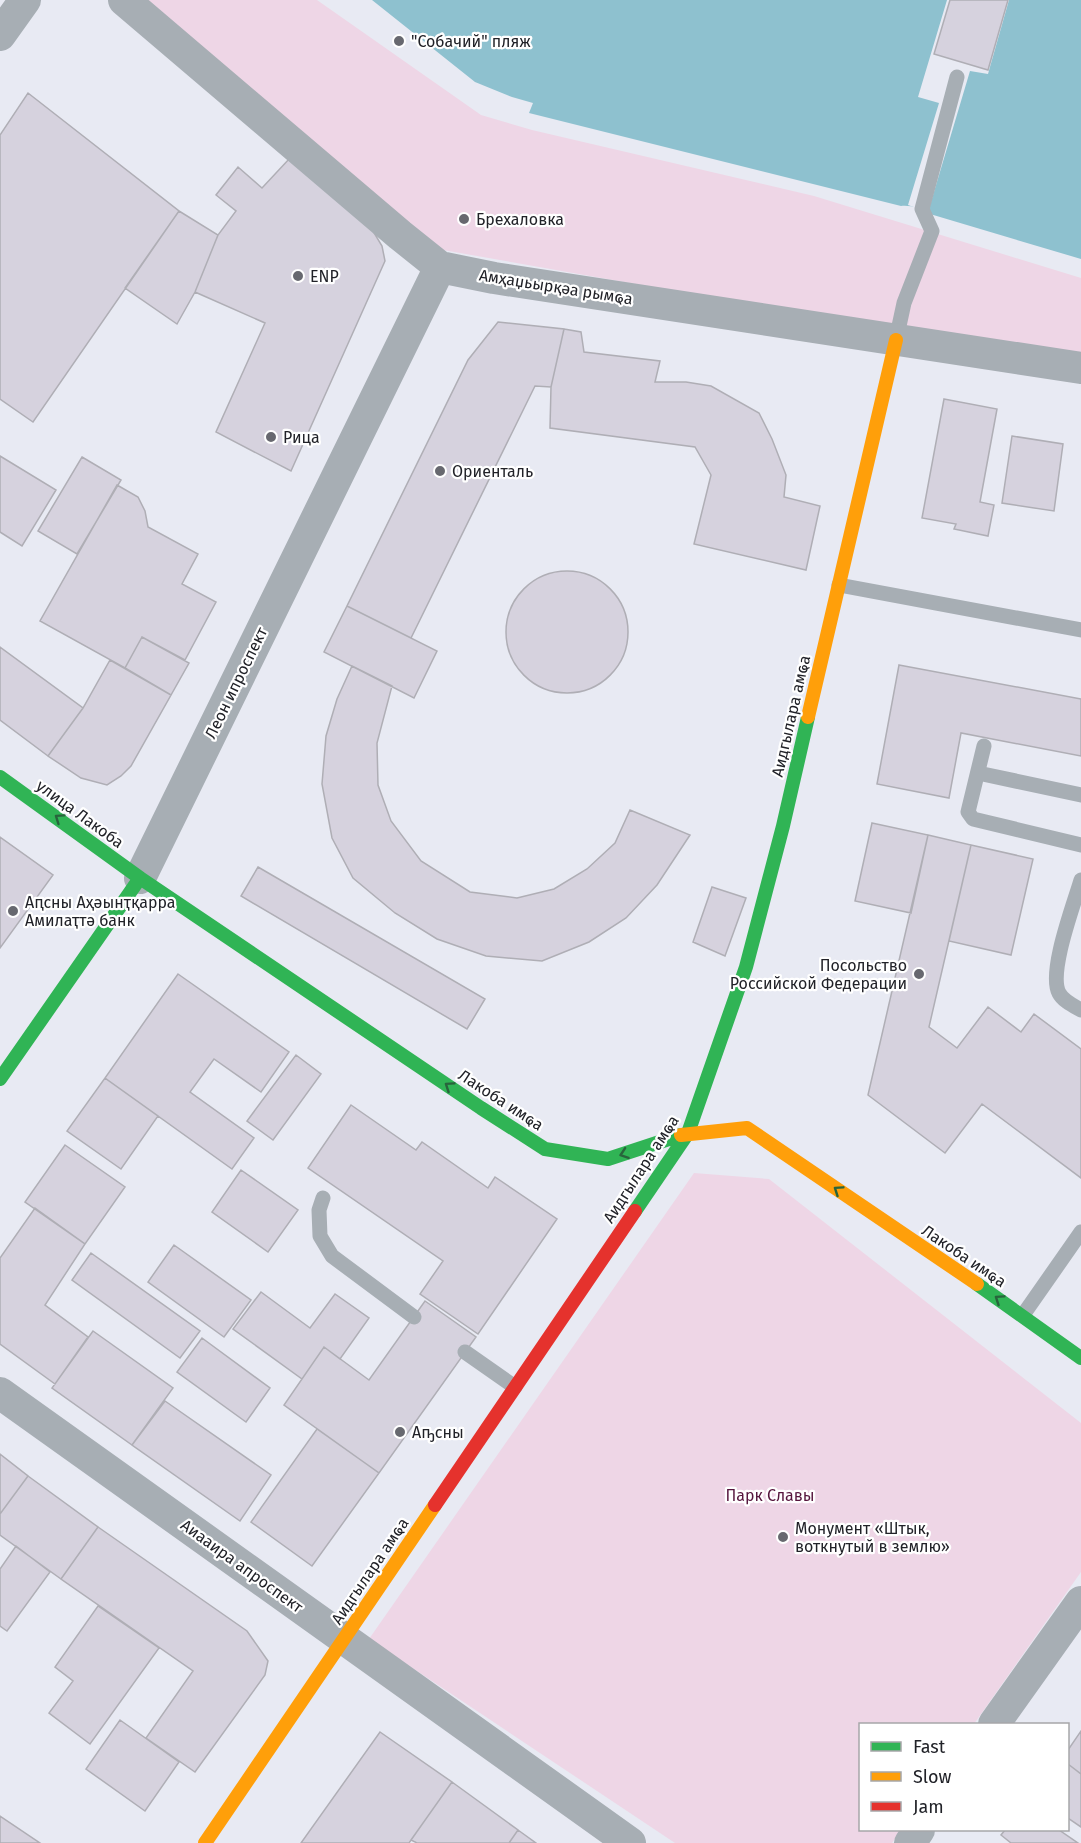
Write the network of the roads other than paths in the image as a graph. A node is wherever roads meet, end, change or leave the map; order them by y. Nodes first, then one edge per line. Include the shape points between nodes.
1 (26, 0) edge
2 (124, 0) edge
3 (0, 35) edge
4 (957, 77) dead end
5 (440, 267) junction
6 (896, 340) junction
7 (1081, 368) edge
8 (839, 585) junction
9 (1081, 630) edge
10 (984, 746) dead end
11 (978, 773) junction
12 (0, 777) edge
13 (1081, 795) edge
14 (1081, 845) edge
15 (140, 878) junction
16 (1081, 880) edge
17 (1081, 1010) edge
18 (0, 1079) edge
19 (688, 1133) junction
20 (323, 1198) dead end
21 (1081, 1232) edge
22 (1023, 1315) junction
23 (414, 1317) dead end
24 (465, 1352) dead end
25 (1081, 1358) edge
26 (515, 1387) junction
27 (0, 1393) edge
28 (1081, 1602) edge
29 (344, 1638) junction
30 (995, 1723) edge
31 (205, 1843) edge
32 (630, 1843) edge

1 - 3 street
2 - 5 street, Амҳаџьырқәа рымҩа
4 - 6 lane via 922,209 932,231 904,303
5 - 6 street, Амҳаџьырқәа рымҩа
5 - 15 street, Леон ипроспект
6 - 7 street, Амҳаџьырқәа рымҩа
6 - 8 main road, Аидгылара амҩа
8 - 9 lane
8 - 19 main road, Аидгылара амҩа via 746,968
10 - 11 lane
11 - 13 lane
11 - 14 lane via 968,812 974,819
15 -> 12 main road, улица Лакоба
15 - 18 main road, Леон ипроспект
19 -> 15 main road, Лакоба имҩа via 608,1159 545,1149
16 - 17 lane via 1056,968 1059,993
22 -> 19 main road, Лакоба имҩа via 747,1128
19 - 26 main road, Аидгылара амҩа
20 - 23 lane via 319,1210 320,1236 332,1256
21 - 22 lane
22 - 25 main road, Лакоба имҩа
24 - 26 lane
26 - 29 main road, Аидгылара амҩа
27 - 29 street, Аиааира апроспект
28 - 30 street
29 - 31 main road, Аидгылара амҩа
29 - 32 street, Аиааира апроспект

